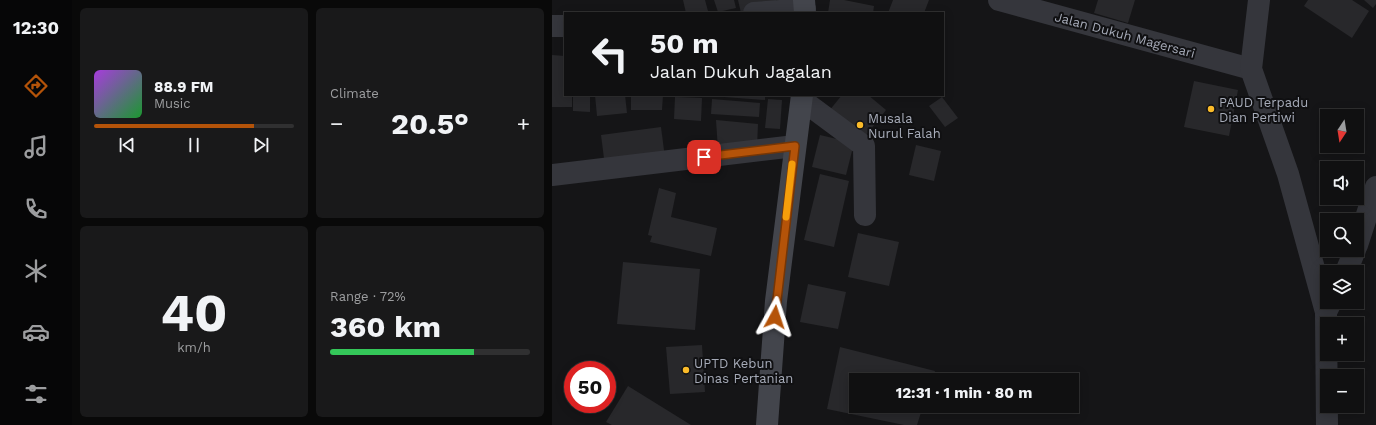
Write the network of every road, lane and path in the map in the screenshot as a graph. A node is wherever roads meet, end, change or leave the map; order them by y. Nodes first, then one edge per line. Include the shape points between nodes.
1 (999, 0) edge
2 (1259, 0) edge
3 (804, 7) edge
4 (762, 12) edge
5 (552, 26) edge
6 (564, 26) edge
7 (1251, 69) junction
8 (802, 97) edge
9 (795, 146) junction
10 (552, 175) edge
11 (1376, 187) edge
12 (865, 215) dead end
13 (1364, 224) edge
14 (1320, 278) edge
15 (1329, 309) edge
16 (767, 425) edge
17 (1327, 425) edge

1 - 7 street, Jalan Dukuh Magersari
2 - 7 street
3 - 4 street
5 - 6 street
7 - 14 street via 1288,174
8 - 9 main road
8 - 12 street via 864,146
9 - 10 street
9 - 16 main road via 776,301
11 - 13 street
15 - 17 street

